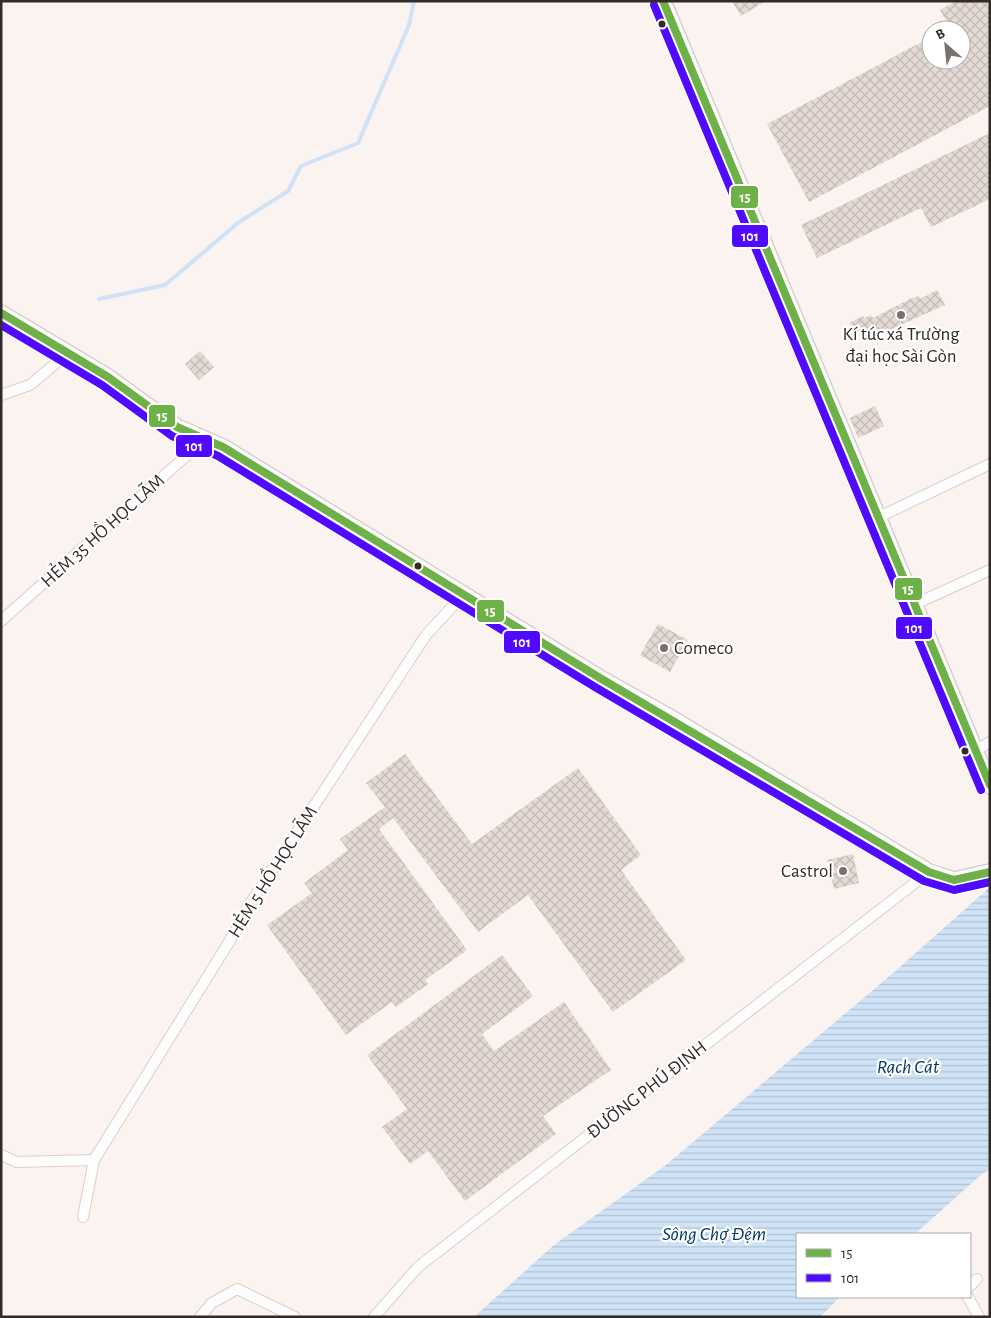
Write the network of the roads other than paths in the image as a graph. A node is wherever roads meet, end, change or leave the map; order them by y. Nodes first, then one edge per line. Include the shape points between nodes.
1 (663, 1) edge
2 (1, 312) edge
3 (68, 353) junction
4 (1, 395) edge
5 (204, 440) junction
6 (990, 464) edge
7 (877, 518) junction
8 (990, 570) edge
9 (464, 593) junction
10 (914, 606) junction
11 (1, 621) edge
12 (990, 742) edge
13 (975, 751) junction
14 (990, 786) edge
15 (929, 872) junction
16 (990, 872) edge
17 (1, 1155) edge
18 (94, 1160) junction
19 (83, 1217) dead end
20 (969, 1298) edge
21 (200, 1317) edge
22 (295, 1317) edge
23 (374, 1317) edge
24 (979, 1317) edge

1 - 7 main road
2 - 3 main road
3 - 4 street via 30,385
3 - 5 main road via 108,377 177,427
5 - 9 main road via 223,447
5 - 11 street, HẺM 35 HỒ HỌC LÃM
6 - 7 street
7 - 10 main road
8 - 10 street
9 - 15 main road via 600,678
9 - 18 street, HẺM 5 HỒ HỌC LÃM via 426,635 244,913
10 - 13 main road
12 - 13 street
13 - 14 main road
15 - 16 main road via 954,880
15 - 23 street, ĐƯỜNG PHÚ ĐỊNH via 418,1266
17 - 18 street via 17,1162
18 - 19 street
20 - 24 street
21 - 22 street via 212,1303 237,1289

